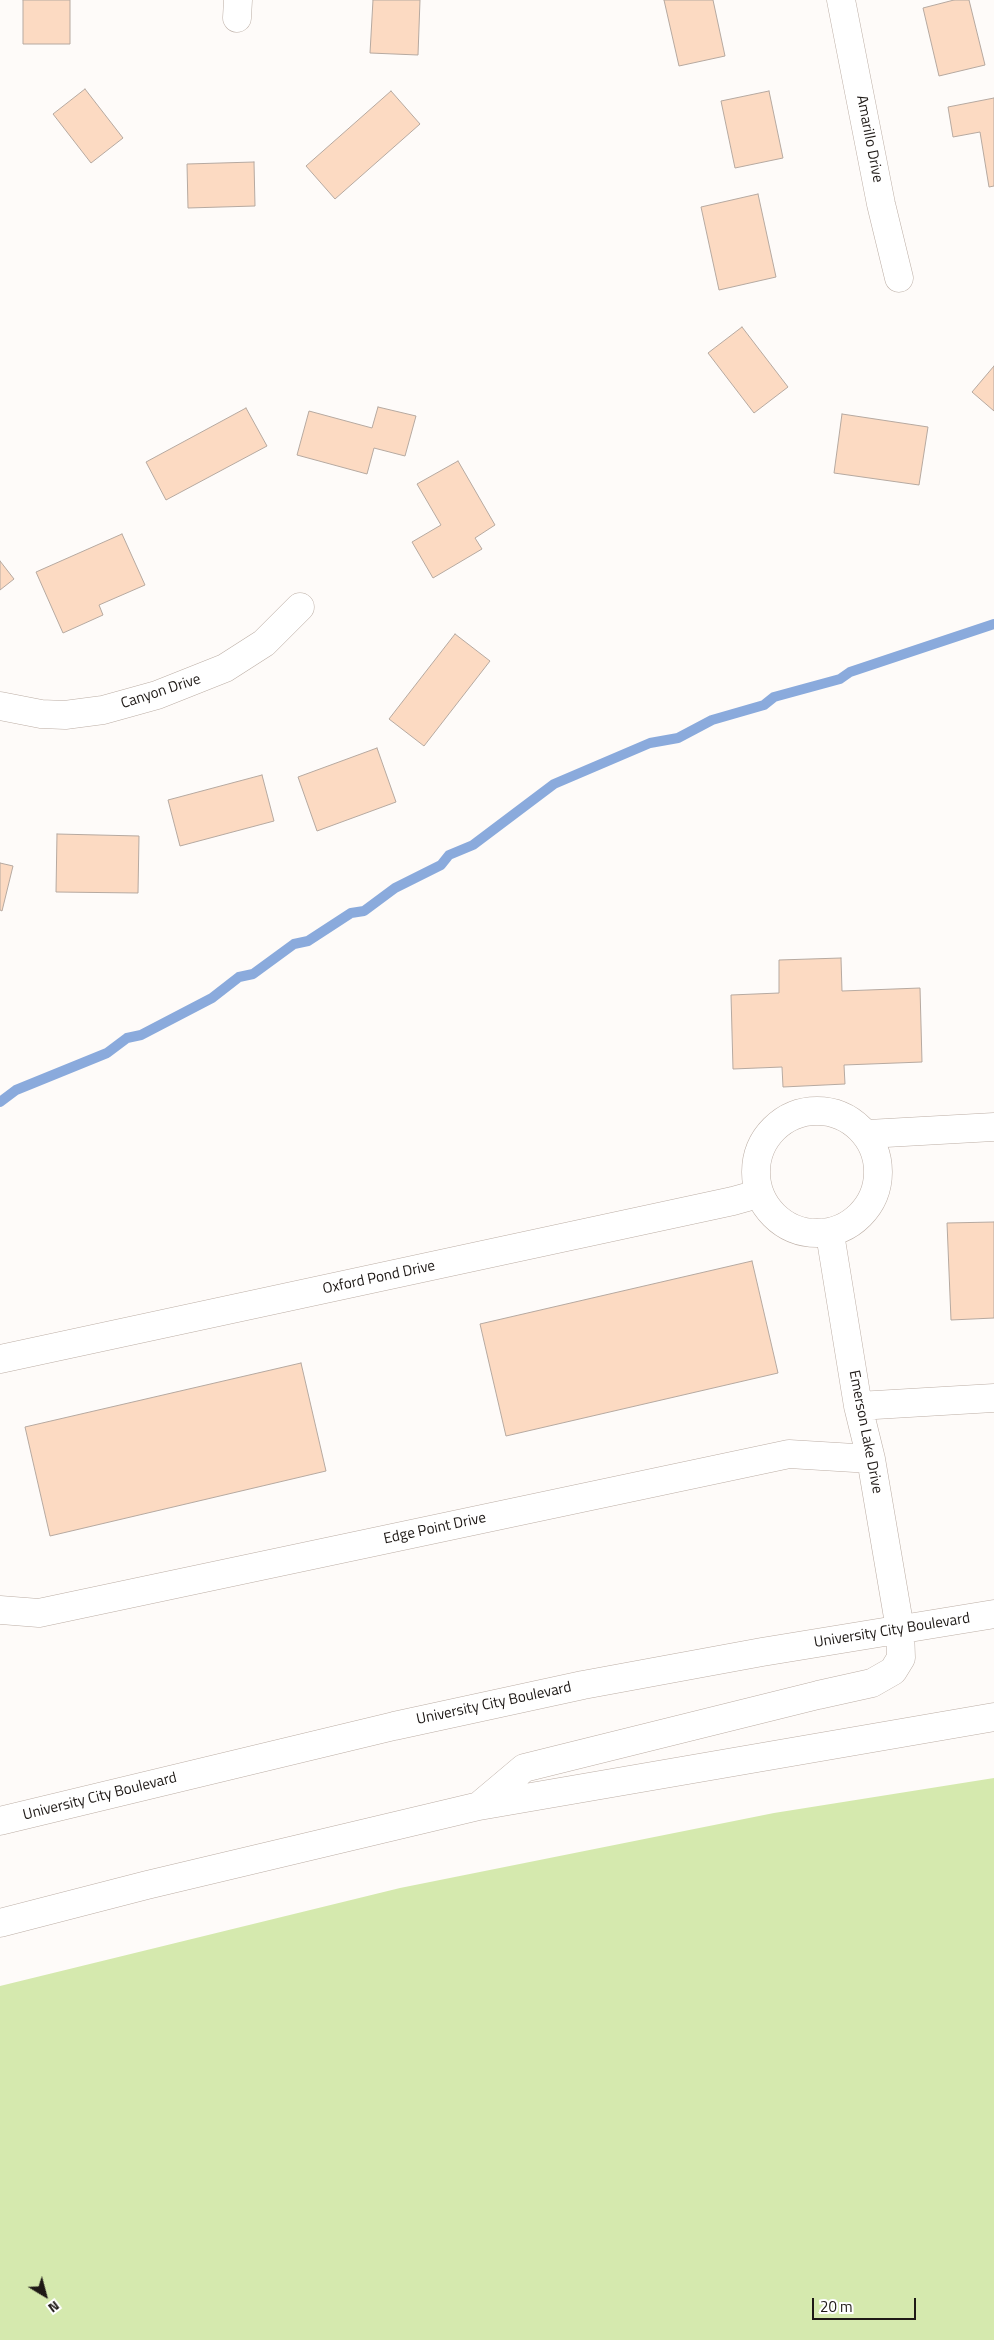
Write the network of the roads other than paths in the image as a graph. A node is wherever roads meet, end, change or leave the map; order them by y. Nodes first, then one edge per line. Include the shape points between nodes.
1 (841, 0) edge
2 (899, 278) dead end
3 (300, 607) dead end
4 (0, 706) edge
5 (994, 1127) edge
6 (868, 1134) junction
7 (758, 1194) junction
8 (830, 1234) junction
9 (0, 1359) edge
10 (994, 1398) edge
11 (858, 1406) junction
12 (871, 1458) junction
13 (0, 1610) edge
14 (994, 1614) edge
15 (900, 1629) junction
16 (994, 1717) edge
17 (479, 1806) junction
18 (0, 1822) edge
19 (0, 1923) edge

1 - 2 street, Amarillo Drive via 881,204
3 - 4 street, Canyon Drive via 264,643 225,668 157,694 103,710 65,715
5 - 6 street
6 - 7 street via 843,1114 823,1109 782,1119 757,1152
6 - 8 street via 880,1174 872,1204 858,1220
7 - 8 street via 782,1225 820,1235
7 - 9 street, Oxford Pond Drive
8 - 11 street, Emerson Lake Drive
10 - 11 street
11 - 12 street, Emerson Lake Drive
12 - 13 street, Edge Point Drive via 789,1454 39,1613
12 - 15 street, Emerson Lake Drive
14 - 15 street, University City Boulevard
15 - 17 street, Emerson Lake Drive via 901,1658 893,1672 872,1683 524,1768
15 - 18 street, University City Boulevard via 573,1687 394,1726
16 - 17 street
17 - 19 street

